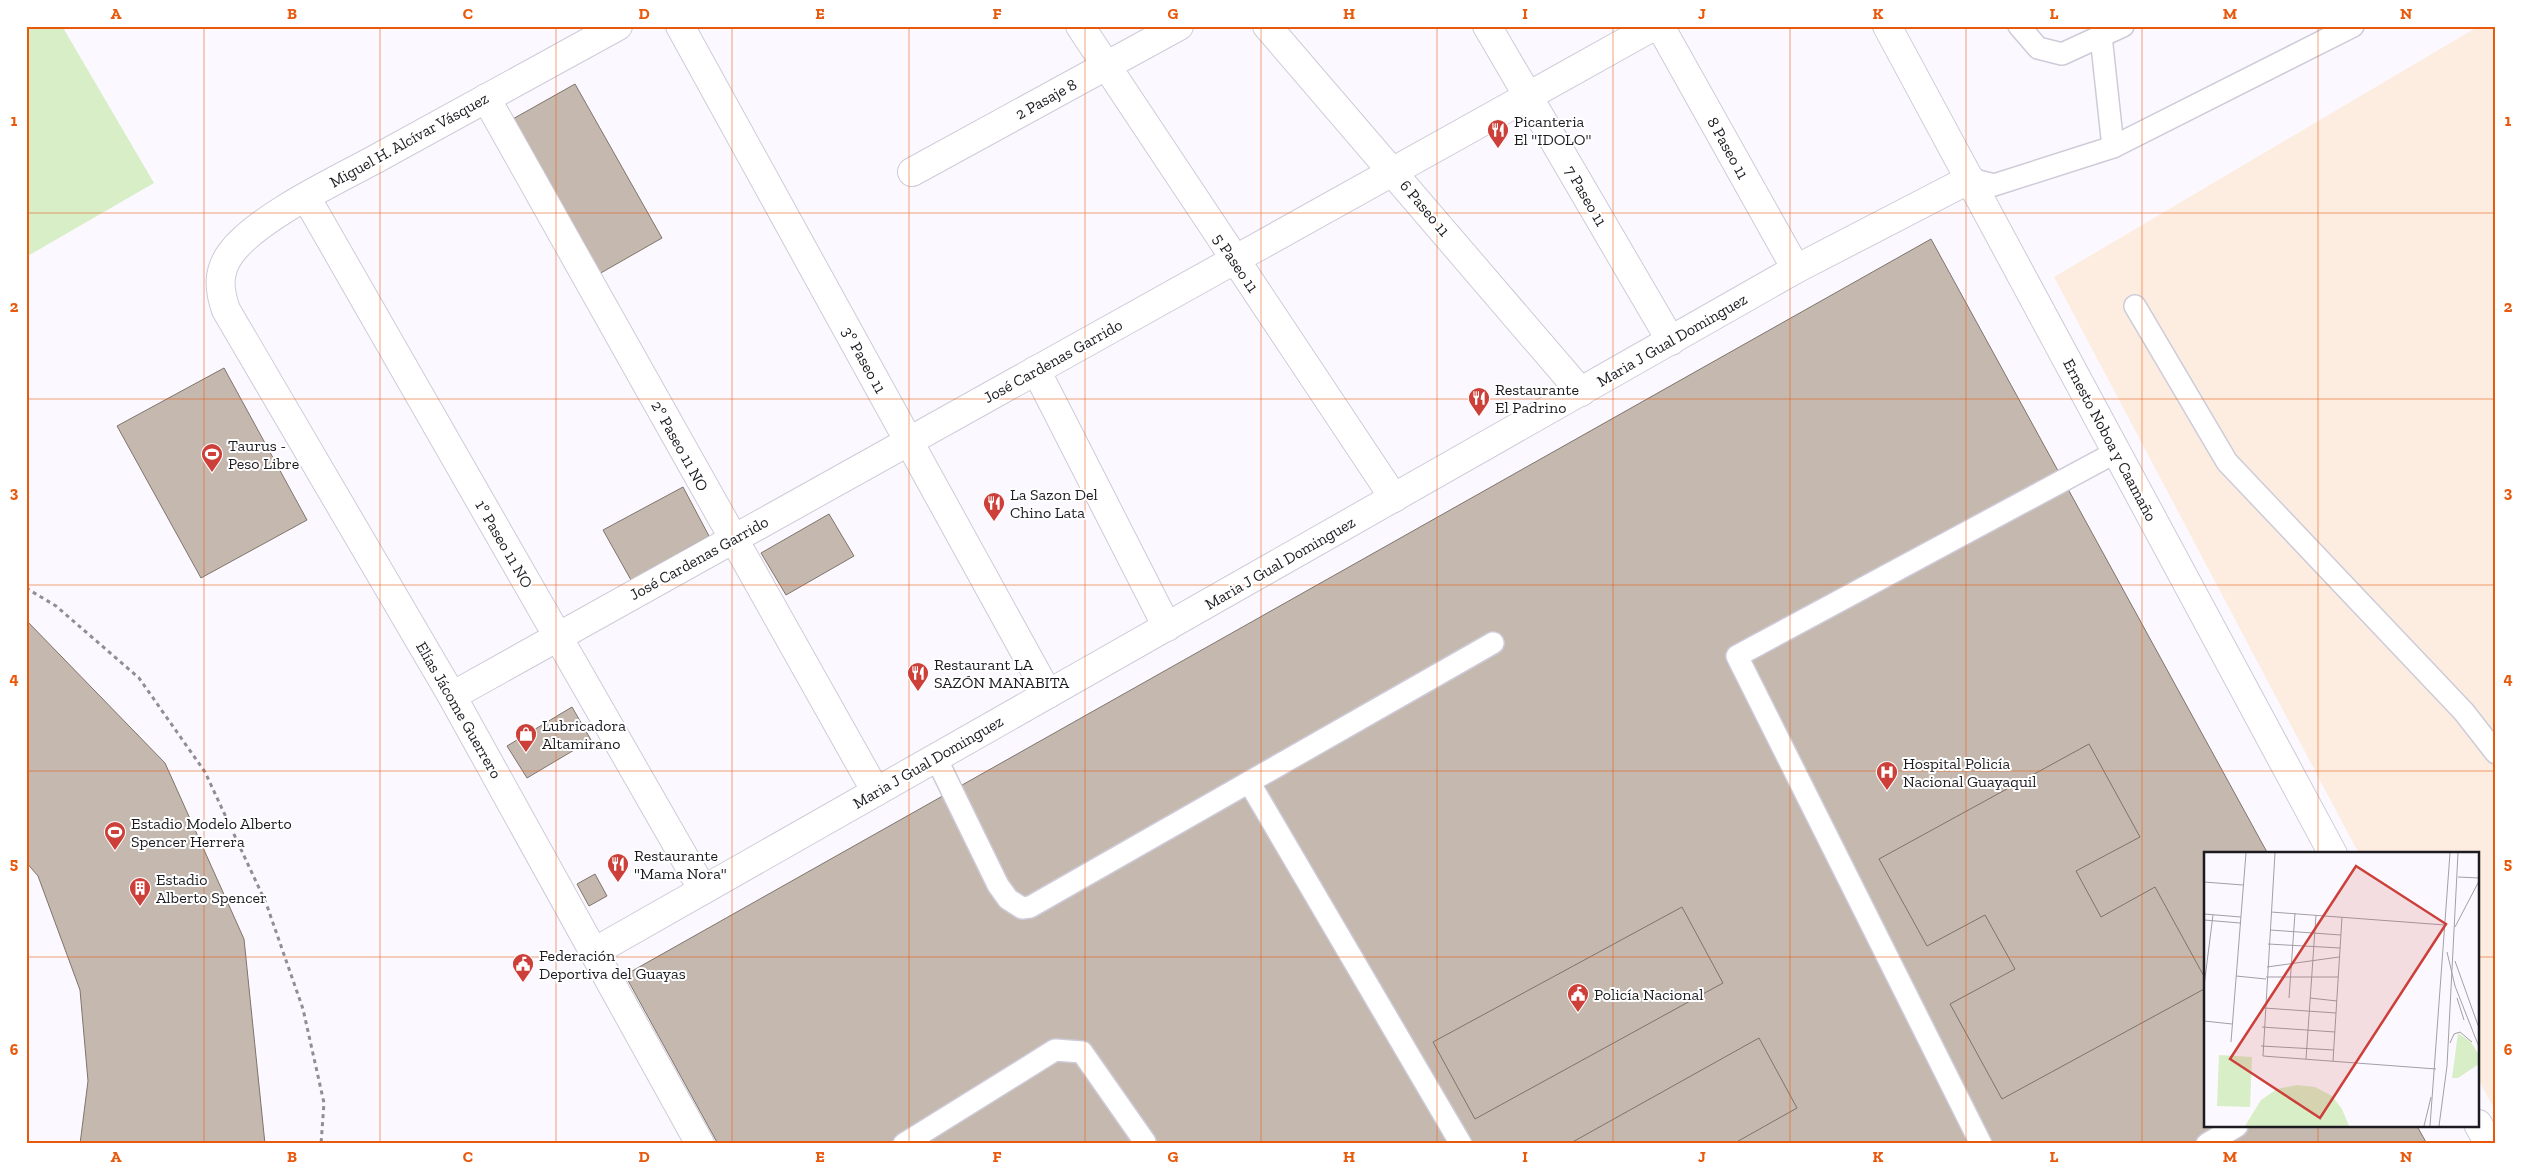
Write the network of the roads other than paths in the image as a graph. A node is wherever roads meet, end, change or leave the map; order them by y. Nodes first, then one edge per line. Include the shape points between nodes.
1 (618, 26) edge
2 (680, 26) edge
3 (1080, 26) edge
4 (1179, 26) edge
5 (1267, 26) edge
6 (1487, 26) edge
7 (1654, 26) edge
8 (1660, 26) edge
9 (1887, 26) edge
10 (2019, 26) edge
11 (2123, 26) edge
12 (2353, 26) edge
13 (2101, 36) junction
14 (1105, 67) junction
15 (1528, 97) junction
16 (486, 98) junction
17 (2113, 147) junction
18 (1394, 171) junction
19 (912, 172) dead end
20 (1970, 179) junction
21 (306, 197) junction
22 (1234, 259) junction
23 (1796, 269) junction
24 (220, 277) joint
25 (2135, 306) dead end
26 (1671, 340) junction
27 (1036, 370) junction
28 (1581, 392) junction
29 (908, 442) junction
30 (2116, 452) junction
31 (1394, 498) junction
32 (733, 540) junction
33 (1167, 627) junction
34 (557, 637) junction
35 (1492, 643) dead end
36 (1048, 694) junction
37 (452, 696) junction
38 (2496, 753) edge
39 (936, 758) junction
40 (1249, 782) junction
41 (876, 792) junction
42 (2332, 852) edge
43 (703, 890) junction
44 (594, 952) junction
45 (2234, 1128) edge
46 (2480, 1128) edge
47 (1144, 1143) edge
48 (700, 1144) edge
49 (904, 1144) edge
50 (1461, 1144) edge
51 (1981, 1144) edge
52 (2207, 1144) edge
53 (2489, 1144) edge

1 - 16 street, Miguel H. Alcívar Vásquez
2 - 29 street, 3º Paseo 11
3 - 14 street, 5 Paseo 11
4 - 14 street, 2 Pasaje 8
5 - 18 street, 6 Paseo 11
6 - 15 street, 7 Paseo 11
7 - 15 street, José Cardenas Garrido
8 - 23 street, 8 Paseo 11
9 - 20 street, Ernesto Noboa y Caamaño
10 - 13 lane via 2038,48 2062,54
11 - 13 lane
12 - 17 lane
13 - 17 lane
14 - 19 street, 2 Pasaje 8
14 - 22 street, 5 Paseo 11
15 - 18 street, José Cardenas Garrido
15 - 26 street, 7 Paseo 11
16 - 21 street, Miguel H. Alcívar Vásquez
16 - 32 street, 2º Paseo 11 NO
17 - 20 lane via 1994,185
18 - 22 street, José Cardenas Garrido
18 - 28 street, 6 Paseo 11
20 - 23 street, Maria J Gual Dominguez
20 - 30 street, Ernesto Noboa y Caamaño
21 - 24 street, Miguel H. Alcívar Vásquez via 248,235 230,254
21 - 34 street, 1º Paseo 11 NO
22 - 27 street, José Cardenas Garrido
22 - 31 street, 5 Paseo 11
23 - 26 street, Maria J Gual Dominguez
24 - 37 street, Elías Jácome Guerrero via 220,293 226,310
25 - 38 lane via 2227,462 2464,712
26 - 28 street, Maria J Gual Dominguez
27 - 29 street, José Cardenas Garrido
27 - 33 street
28 - 31 street, Maria J Gual Dominguez
29 - 32 street, José Cardenas Garrido
29 - 36 street, 3º Paseo 11
30 - 42 street, Ernesto Noboa y Caamaño
30 - 51 lane via 1737,656
31 - 33 street, Maria J Gual Dominguez
32 - 34 street, José Cardenas Garrido
32 - 41 street, 2º Paseo 11 NO
33 - 36 street, Maria J Gual Dominguez
34 - 37 street, José Cardenas Garrido
34 - 43 street, 1º Paseo 11 NO
35 - 40 lane
36 - 39 street, Maria J Gual Dominguez
37 - 44 street, Elías Jácome Guerrero
39 - 40 lane via 998,885 1022,908 1030,907
39 - 41 street, Maria J Gual Dominguez
40 - 50 lane
41 - 43 street, Maria J Gual Dominguez
43 - 44 street, Maria J Gual Dominguez
44 - 48 street, Elías Jácome Guerrero
45 - 52 lane
46 - 53 street
47 - 49 lane via 1082,1052 1055,1050

